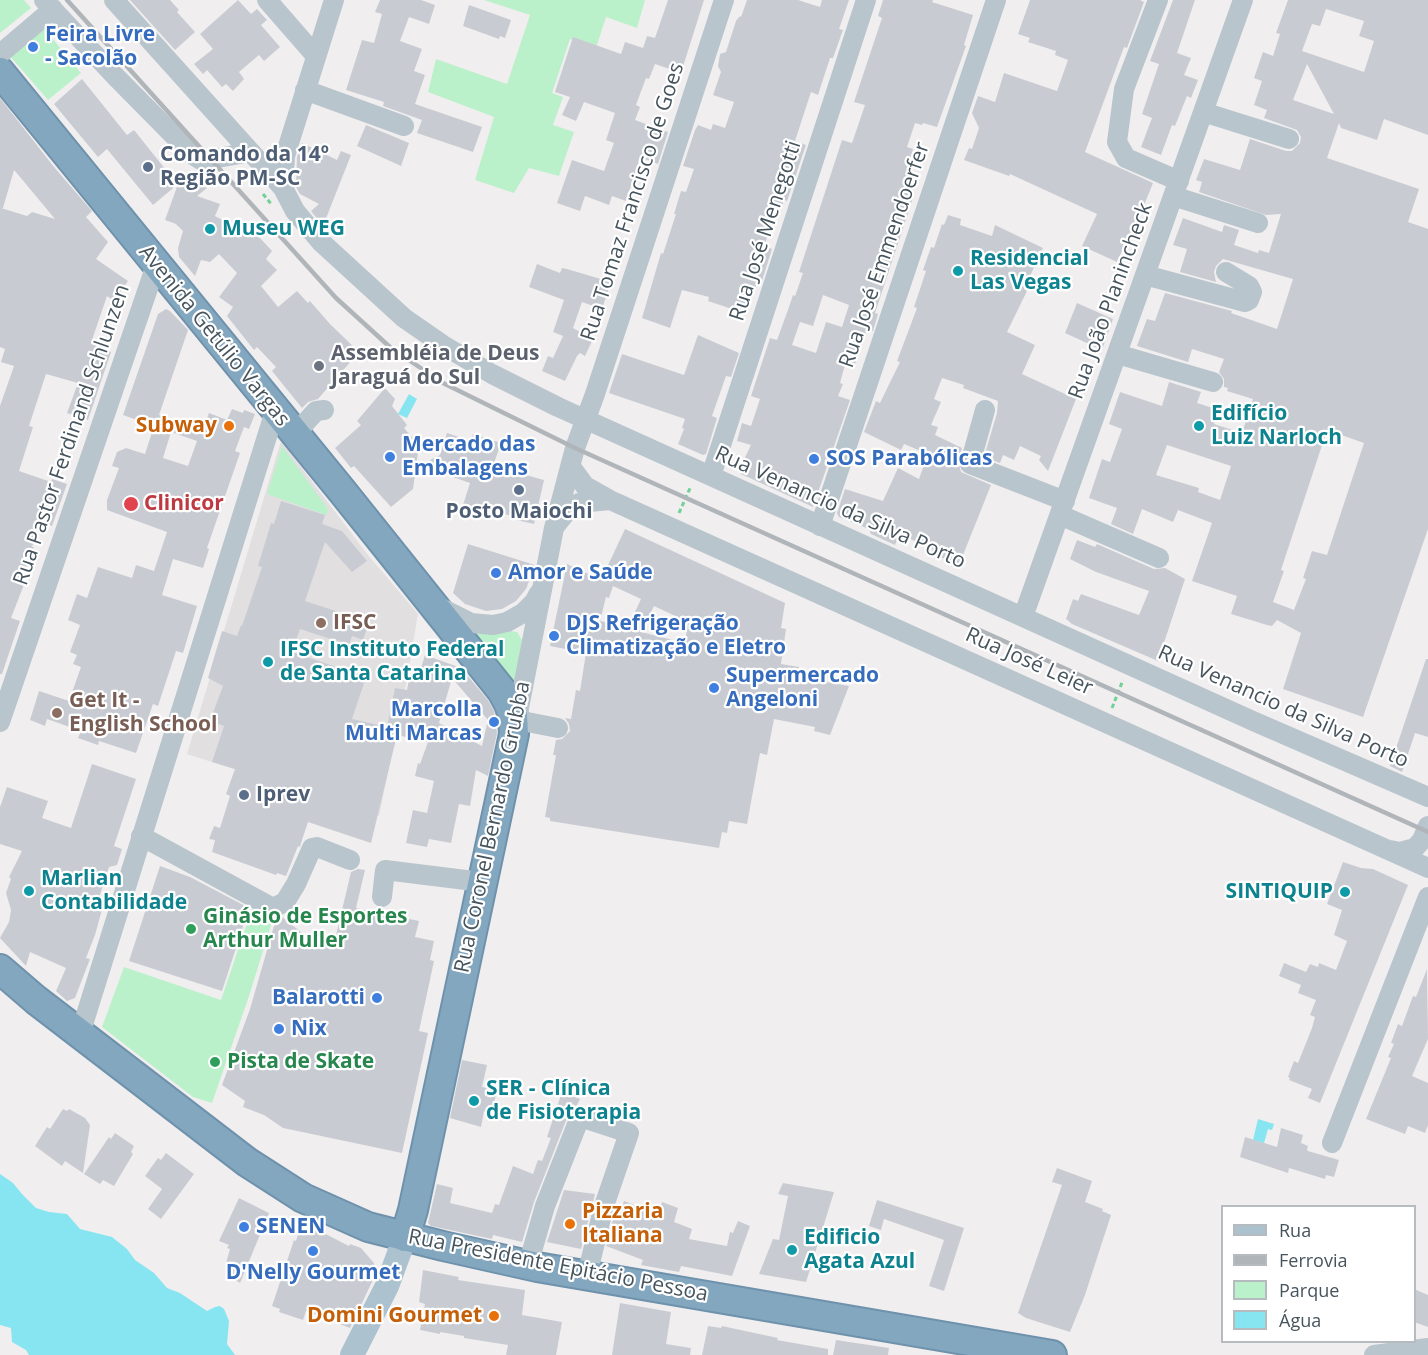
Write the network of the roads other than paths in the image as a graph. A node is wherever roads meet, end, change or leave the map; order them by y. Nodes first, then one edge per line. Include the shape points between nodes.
1 (114, 0) edge
2 (267, 0) edge
3 (334, 0) edge
4 (724, 0) edge
5 (866, 0) edge
6 (996, 0) edge
7 (1158, 0) edge
8 (1243, 0) edge
9 (46, 10) edge
10 (0, 54) edge
11 (315, 56) junction
12 (0, 72) edge
13 (305, 90) junction
14 (1203, 112) junction
15 (404, 126) dead end
16 (1289, 139) dead end
17 (250, 152) junction
18 (283, 188) junction
19 (1176, 189) junction
20 (1258, 223) dead end
21 (156, 265) junction
22 (1226, 272) dead end
23 (1145, 275) junction
24 (1117, 354) junction
25 (1213, 382) dead end
26 (558, 407) junction
27 (324, 410) dead end
28 (985, 410) dead end
29 (275, 411) junction
30 (586, 419) junction
31 (608, 429) junction
32 (295, 434) junction
33 (576, 446) junction
34 (571, 467) junction
35 (711, 476) junction
36 (610, 500) junction
37 (1062, 508) junction
38 (820, 526) junction
39 (554, 528) junction
40 (1159, 558) dead end
41 (542, 588) junction
42 (428, 600) junction
43 (1023, 617) junction
44 (507, 622) junction
45 (532, 644) junction
46 (0, 722) edge
47 (515, 727) junction
48 (558, 728) dead end
49 (1410, 789) junction
50 (1428, 797) edge
51 (141, 836) junction
52 (1427, 838) edge
53 (1385, 849) junction
54 (350, 860) dead end
55 (1428, 868) edge
56 (482, 882) junction
57 (382, 897) dead end
58 (1428, 897) edge
59 (0, 969) edge
60 (80, 1034) junction
61 (1332, 1143) dead end
62 (405, 1237) junction
63 (528, 1265) junction
64 (587, 1275) junction
65 (1428, 1348) edge
66 (352, 1355) edge
67 (1052, 1355) edge
68 (1374, 1355) edge

1 - 17 street, Rua Venancio da Silva Porto
2 - 11 street
3 - 11 street
4 - 30 street, Rua Tomaz Francisco de Goes
5 - 35 street, Rua José Menegotti
6 - 38 street, Rua José Emmendoerfer
7 - 19 street via 1124,89 1117,142 1126,158
8 - 14 street, Rua João Planincheck
9 - 10 street
9 - 17 street via 193,155 201,160
11 - 13 street
12 - 21 highway, Avenida Getúlio Vargas
13 - 15 street
13 - 18 street via 285,156
14 - 16 street
14 - 19 street, Rua João Planincheck
17 - 18 street, Rua Venancio da Silva Porto
18 - 26 street, Rua Venancio da Silva Porto via 295,211 321,242 404,318 453,351
19 - 20 street
19 - 23 street, Rua João Planincheck
21 - 29 highway, Avenida Getúlio Vargas
21 - 46 street, Rua Pastor Ferdinand Schlunzen
22 - 23 street via 1249,286 1249,300
23 - 24 street, Rua João Planincheck
24 - 25 street
24 - 37 street, Rua João Planincheck
26 - 30 street, Rua Venancio da Silva Porto
26 - 33 street via 567,418
27 - 32 street via 316,411
28 - 37 street via 970,464
29 - 32 highway, Avenida Getúlio Vargas
29 - 51 street
30 - 31 street, Rua Venancio da Silva Porto
30 - 33 street, Rua Coronel Bernardo Grubba
31 - 33 street via 595,431
31 - 35 street, Rua Venancio da Silva Porto
32 - 42 highway, Avenida Getúlio Vargas
33 - 34 street, Rua Coronel Bernardo Grubba
34 - 36 street, Rua José Leier via 585,486
34 - 39 street, Rua Coronel Bernardo Grubba
35 - 38 street, Rua Venancio da Silva Porto
36 - 39 street, Rua José Leier via 579,503
36 - 53 street, Rua José Leier
37 - 40 street
37 - 43 street, Rua João Planincheck
38 - 43 street, Rua Venancio da Silva Porto
39 - 41 street, Rua Coronel Bernardo Grubba
41 - 44 street, Avenida Getúlio Vargas via 530,608
41 - 45 street, Rua Coronel Bernardo Grubba
42 - 44 street, Avenida Getúlio Vargas via 471,623
42 - 47 highway, Avenida Getúlio Vargas via 502,691
43 - 49 street, Rua Venancio da Silva Porto
44 - 45 street via 524,627
45 - 47 street, Rua Coronel Bernardo Grubba
47 - 48 street
47 - 56 highway, Rua Coronel Bernardo Grubba
49 - 50 street, Rua Venancio da Silva Porto
49 - 52 street via 1420,802
51 - 54 street via 273,908 285,902 312,848
51 - 60 street
52 - 53 street via 1410,850
53 - 55 street, Rua José Leier
56 - 57 street via 385,870
56 - 62 highway, Rua Coronel Bernardo Grubba
58 - 61 street
59 - 60 highway, Rua Presidente Epitácio Pessoa
60 - 62 highway, Rua Presidente Epitácio Pessoa via 280,1185 348,1219
62 - 63 highway, Rua Presidente Epitácio Pessoa
62 - 66 main road via 387,1286
63 - 64 highway, Rua Presidente Epitácio Pessoa
63 - 64 street via 545,1206 580,1117 629,1133 604,1206
64 - 67 highway, Rua Presidente Epitácio Pessoa
65 - 68 street

